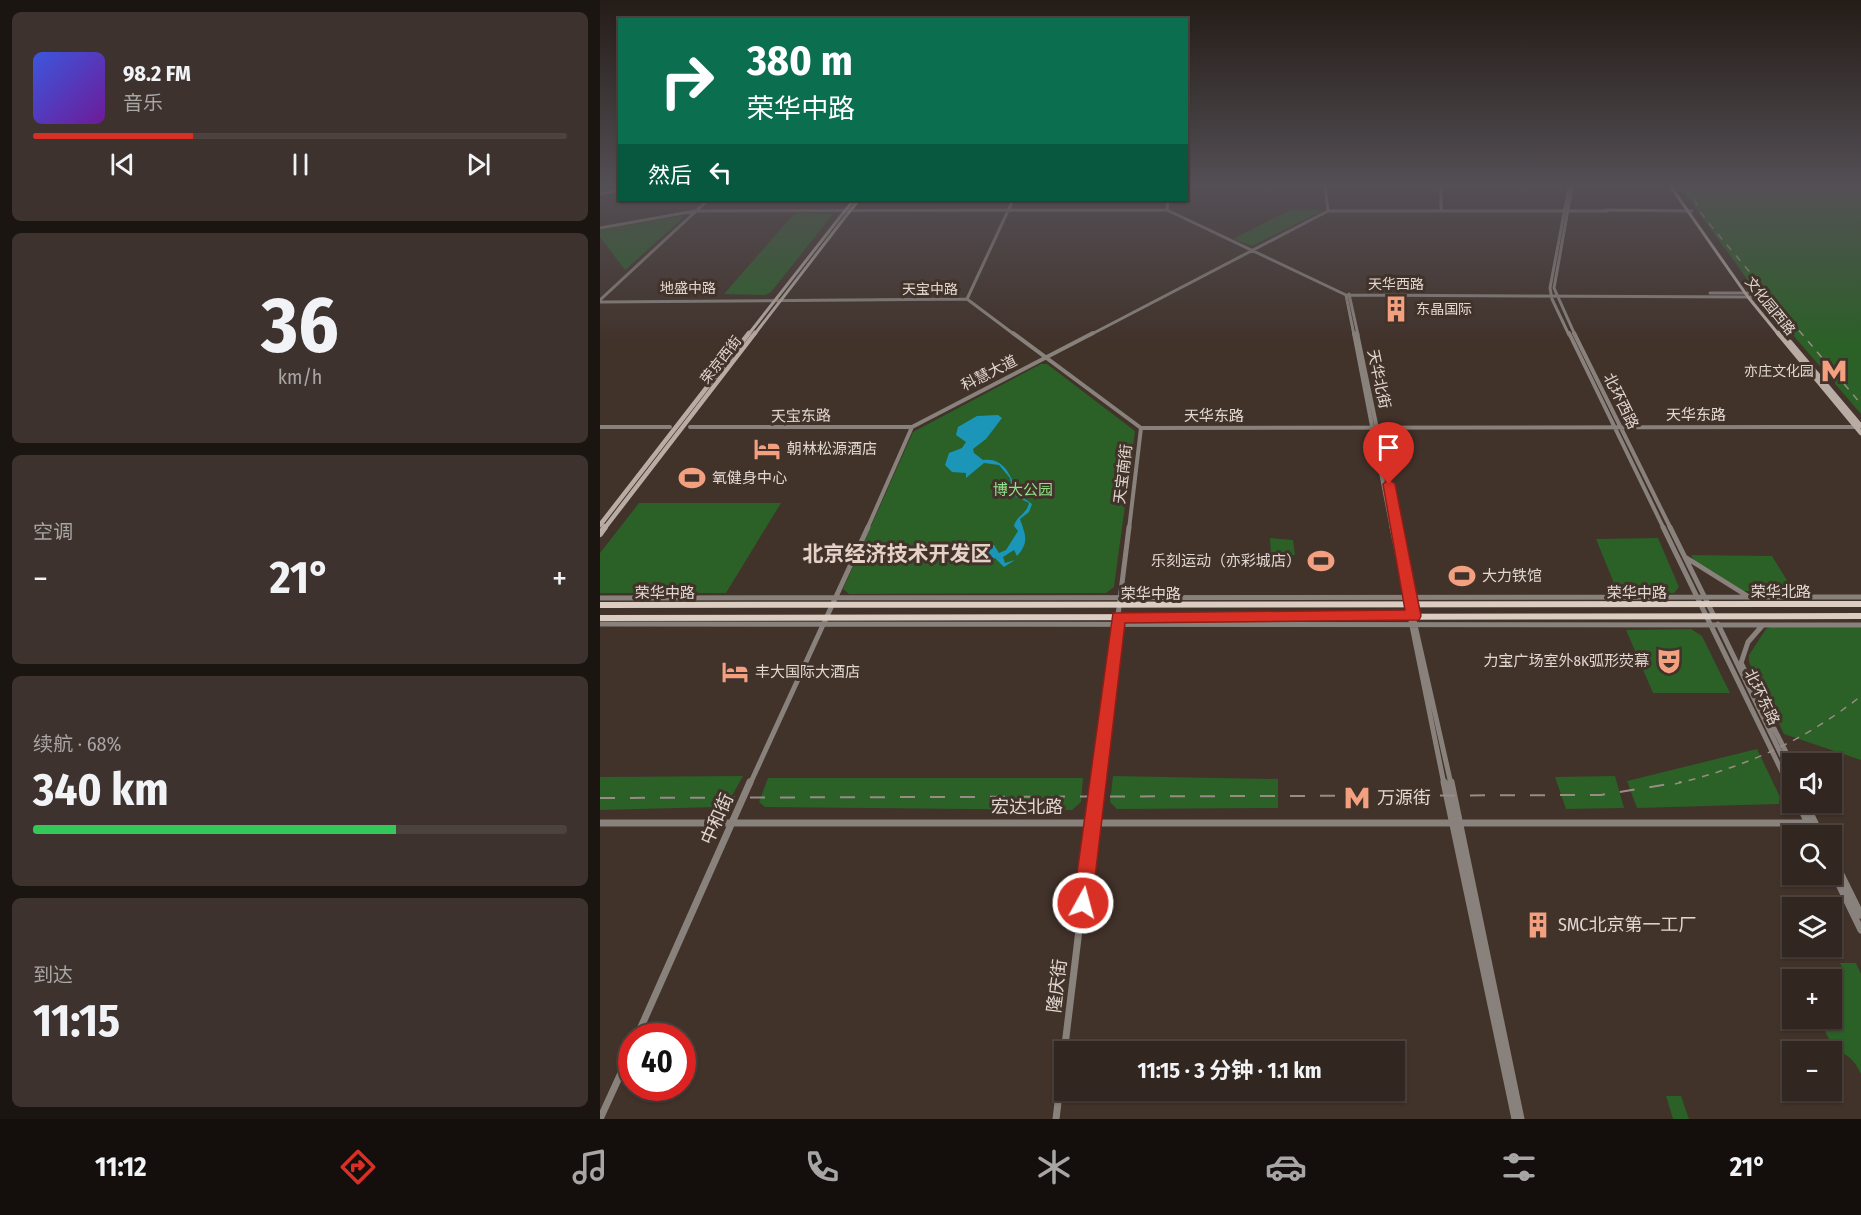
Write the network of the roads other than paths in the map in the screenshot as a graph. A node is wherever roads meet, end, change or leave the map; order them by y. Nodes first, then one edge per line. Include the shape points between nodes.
1 (665, 239) edge
2 (825, 239) edge
3 (994, 239) edge
4 (1229, 239) edge
5 (1274, 239) edge
6 (1563, 239) edge
7 (1709, 239) edge
8 (1252, 250) junction
9 (1348, 295) junction
10 (1554, 295) junction
11 (1748, 295) junction
12 (967, 299) junction
13 (600, 300) edge
14 (778, 300) junction
15 (1045, 357) junction
16 (912, 426) junction
17 (1614, 426) junction
18 (1620, 426) junction
19 (1859, 426) edge
20 (600, 427) edge
21 (670, 427) dead end
22 (690, 427) dead end
23 (1375, 427) junction
24 (1141, 428) junction
25 (1861, 433) edge
26 (600, 525) edge
27 (600, 534) edge
28 (1683, 556) junction
29 (1121, 597) junction
30 (1184, 597) junction
31 (1408, 597) junction
32 (1469, 597) junction
33 (1697, 597) junction
34 (1704, 597) junction
35 (1749, 597) junction
36 (1791, 597) junction
37 (1861, 597) edge
38 (600, 598) edge
39 (618, 598) junction
40 (837, 598) junction
41 (895, 598) junction
42 (633, 604) junction
43 (1816, 604) junction
44 (1861, 604) edge
45 (600, 605) edge
46 (1409, 605) junction
47 (1494, 605) junction
48 (1704, 605) junction
49 (833, 606) junction
50 (916, 606) junction
51 (1120, 606) junction
52 (1204, 606) junction
53 (1710, 615) junction
54 (736, 616) junction
55 (828, 616) junction
56 (1324, 616) junction
57 (1411, 616) junction
58 (1828, 616) junction
59 (1861, 616) edge
60 (1033, 617) junction
61 (1118, 617) junction
62 (1615, 617) junction
63 (600, 618) edge
64 (753, 623) junction
65 (825, 623) junction
66 (600, 624) edge
67 (1637, 624) junction
68 (1711, 624) junction
69 (1718, 624) junction
70 (1861, 624) edge
71 (1051, 625) junction
72 (1118, 625) junction
73 (1342, 625) junction
74 (1413, 625) junction
75 (1764, 625) junction
76 (1806, 625) junction
77 (1786, 753) edge
78 (1782, 755) edge
79 (1782, 770) edge
80 (1805, 813) edge
81 (1809, 813) edge
82 (1456, 821) junction
83 (1093, 822) junction
84 (600, 823) edge
85 (731, 823) junction
86 (1812, 823) junction
87 (1842, 876) edge
88 (1839, 885) edge
89 (1861, 915) edge
90 (1861, 930) edge
91 (643, 1023) edge
92 (618, 1080) edge
93 (600, 1119) edge
94 (1056, 1119) edge
95 (1515, 1119) edge
96 (1521, 1119) edge

1 - 13 street
2 - 14 main road, 荣京西街
3 - 12 street
4 - 8 street, 天华西路
5 - 8 street, 科慧大道
6 - 10 street
7 - 11 main road, 文化园西路
8 - 9 street, 天华西路
8 - 15 street, 科慧大道
9 - 10 street, 天华西路
9 - 23 street, 天华北街
10 - 11 street, 天华西路
10 - 17 street, 北环西路
10 - 18 street, 北环西路
11 - 19 main road, 文化园西路
12 - 14 street, 天宝中路
12 - 15 street, 天宝中路
13 - 14 street, 地盛中路
14 - 26 main road, 荣京西街
14 - 27 main road, 荣京西街
15 - 16 street, 科慧大道
15 - 24 street, 天宝南街
16 - 22 street, 天宝东路
16 - 40 street
17 - 18 street, 天华东路
17 - 23 street, 天华东路
17 - 33 street, 北环西路
18 - 19 street, 天华东路
18 - 28 street, 北环西路
19 - 25 main road, 文化园西路
20 - 21 street
23 - 24 street, 天华东路
23 - 31 street, 天华北街
24 - 29 street, 天宝南街
28 - 34 street, 北环西路
28 - 35 street
29 - 30 street
29 - 41 street
29 - 51 street, 天宝南街
30 - 31 street
30 - 52 street
31 - 32 street
31 - 46 street, 天华北街
32 - 33 street
32 - 47 street
33 - 34 street
33 - 48 street, 北环西路
34 - 35 street
34 - 48 street, 北环西路
35 - 36 street
36 - 37 street
36 - 43 street
38 - 39 street
39 - 40 street
39 - 42 street
40 - 41 street
40 - 49 street
41 - 50 street
42 - 45 main road, 荣华中路
42 - 49 main road, 荣华中路
43 - 44 main road, 荣华北路
43 - 48 main road, 荣华北路
46 - 47 main road, 荣华中路
46 - 52 main road, 荣华中路
46 - 57 street, 天华北街
47 - 48 main road, 荣华中路
48 - 53 street, 北环西路
49 - 50 main road, 荣华中路
49 - 55 street, 中和街
50 - 51 main road, 荣华中路
51 - 52 main road, 荣华中路
51 - 61 street, 隆庆街
53 - 58 main road, 荣华北路
53 - 62 main road, 荣华中路
53 - 68 street, 北环东路
53 - 69 street, 北环东路
54 - 55 main road, 荣华中路
54 - 63 main road, 荣华中路
54 - 64 street
55 - 60 main road, 荣华中路
55 - 65 street, 中和街
56 - 57 main road, 荣华中路
56 - 61 main road, 荣华中路
56 - 73 street
57 - 62 main road, 荣华中路
57 - 74 street
58 - 59 main road, 荣华北路
58 - 76 street
60 - 61 main road, 荣华中路
60 - 71 street
61 - 72 street, 隆庆街
62 - 67 street
64 - 65 street
64 - 66 street
65 - 71 street
65 - 85 street, 中和街
67 - 68 street
67 - 74 street
68 - 69 street
68 - 79 street, 北环东路
69 - 75 street
69 - 78 street, 北环东路
70 - 76 street
71 - 72 street
72 - 73 street
72 - 83 street, 隆庆街
73 - 74 street
74 - 82 street
75 - 76 street
75 - 77 street via 1756,630 1741,663
80 - 86 street
81 - 86 street
82 - 83 street, 宏达北路
82 - 86 street, 宏达北路
82 - 95 street
82 - 96 street
83 - 85 street, 宏达北路
83 - 94 street, 隆庆街
84 - 85 street, 宏达北路
85 - 91 street, 中和街
87 - 89 street
88 - 90 street
92 - 93 street

